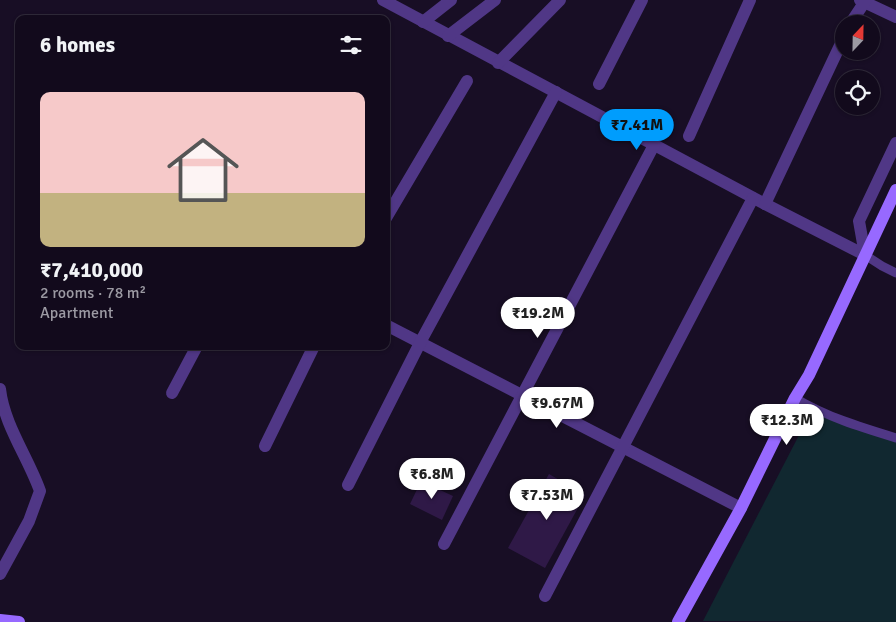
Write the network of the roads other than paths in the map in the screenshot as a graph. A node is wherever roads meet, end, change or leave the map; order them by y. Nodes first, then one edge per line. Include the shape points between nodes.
1 (383, 0) edge
2 (451, 0) edge
3 (495, 0) edge
4 (560, 0) edge
5 (642, 0) edge
6 (750, 0) edge
7 (864, 1) edge
8 (855, 15) edge
9 (896, 17) edge
10 (423, 22) junction
11 (448, 36) junction
12 (835, 56) edge
13 (498, 63) junction
14 (467, 81) dead end
15 (599, 84) dead end
16 (556, 92) junction
17 (689, 136) dead end
18 (896, 143) edge
19 (654, 145) junction
20 (896, 190) edge
21 (753, 198) junction
22 (765, 204) junction
23 (390, 211) edge
24 (865, 255) junction
25 (896, 273) edge
26 (390, 326) edge
27 (421, 343) junction
28 (196, 350) edge
29 (312, 350) edge
30 (0, 388) edge
31 (172, 393) dead end
32 (523, 396) junction
33 (795, 398) junction
34 (896, 438) edge
35 (265, 446) dead end
36 (622, 448) junction
37 (348, 485) dead end
38 (741, 508) junction
39 (444, 544) dead end
40 (0, 574) edge
41 (545, 596) dead end
42 (0, 620) edge
43 (19, 622) edge
44 (678, 622) edge

1 - 10 street
2 - 10 street
3 - 11 street
4 - 13 street
5 - 15 street
6 - 17 street
7 - 8 street
7 - 9 street
10 - 11 street
11 - 13 street
12 - 22 street
13 - 16 street
14 - 23 street
16 - 19 street
16 - 27 street
18 - 24 street via 859,221
19 - 21 street
19 - 32 street
20 - 24 street
21 - 22 street
21 - 36 street
22 - 24 street
24 - 25 lane
24 - 33 street
26 - 27 street
27 - 32 street
27 - 37 street
28 - 31 street
29 - 35 street
30 - 40 street via 2,406 40,491 29,521
32 - 36 street
32 - 39 street
33 - 34 lane via 838,420
33 - 38 street
36 - 38 street
36 - 41 street
38 - 44 street
42 - 43 street

